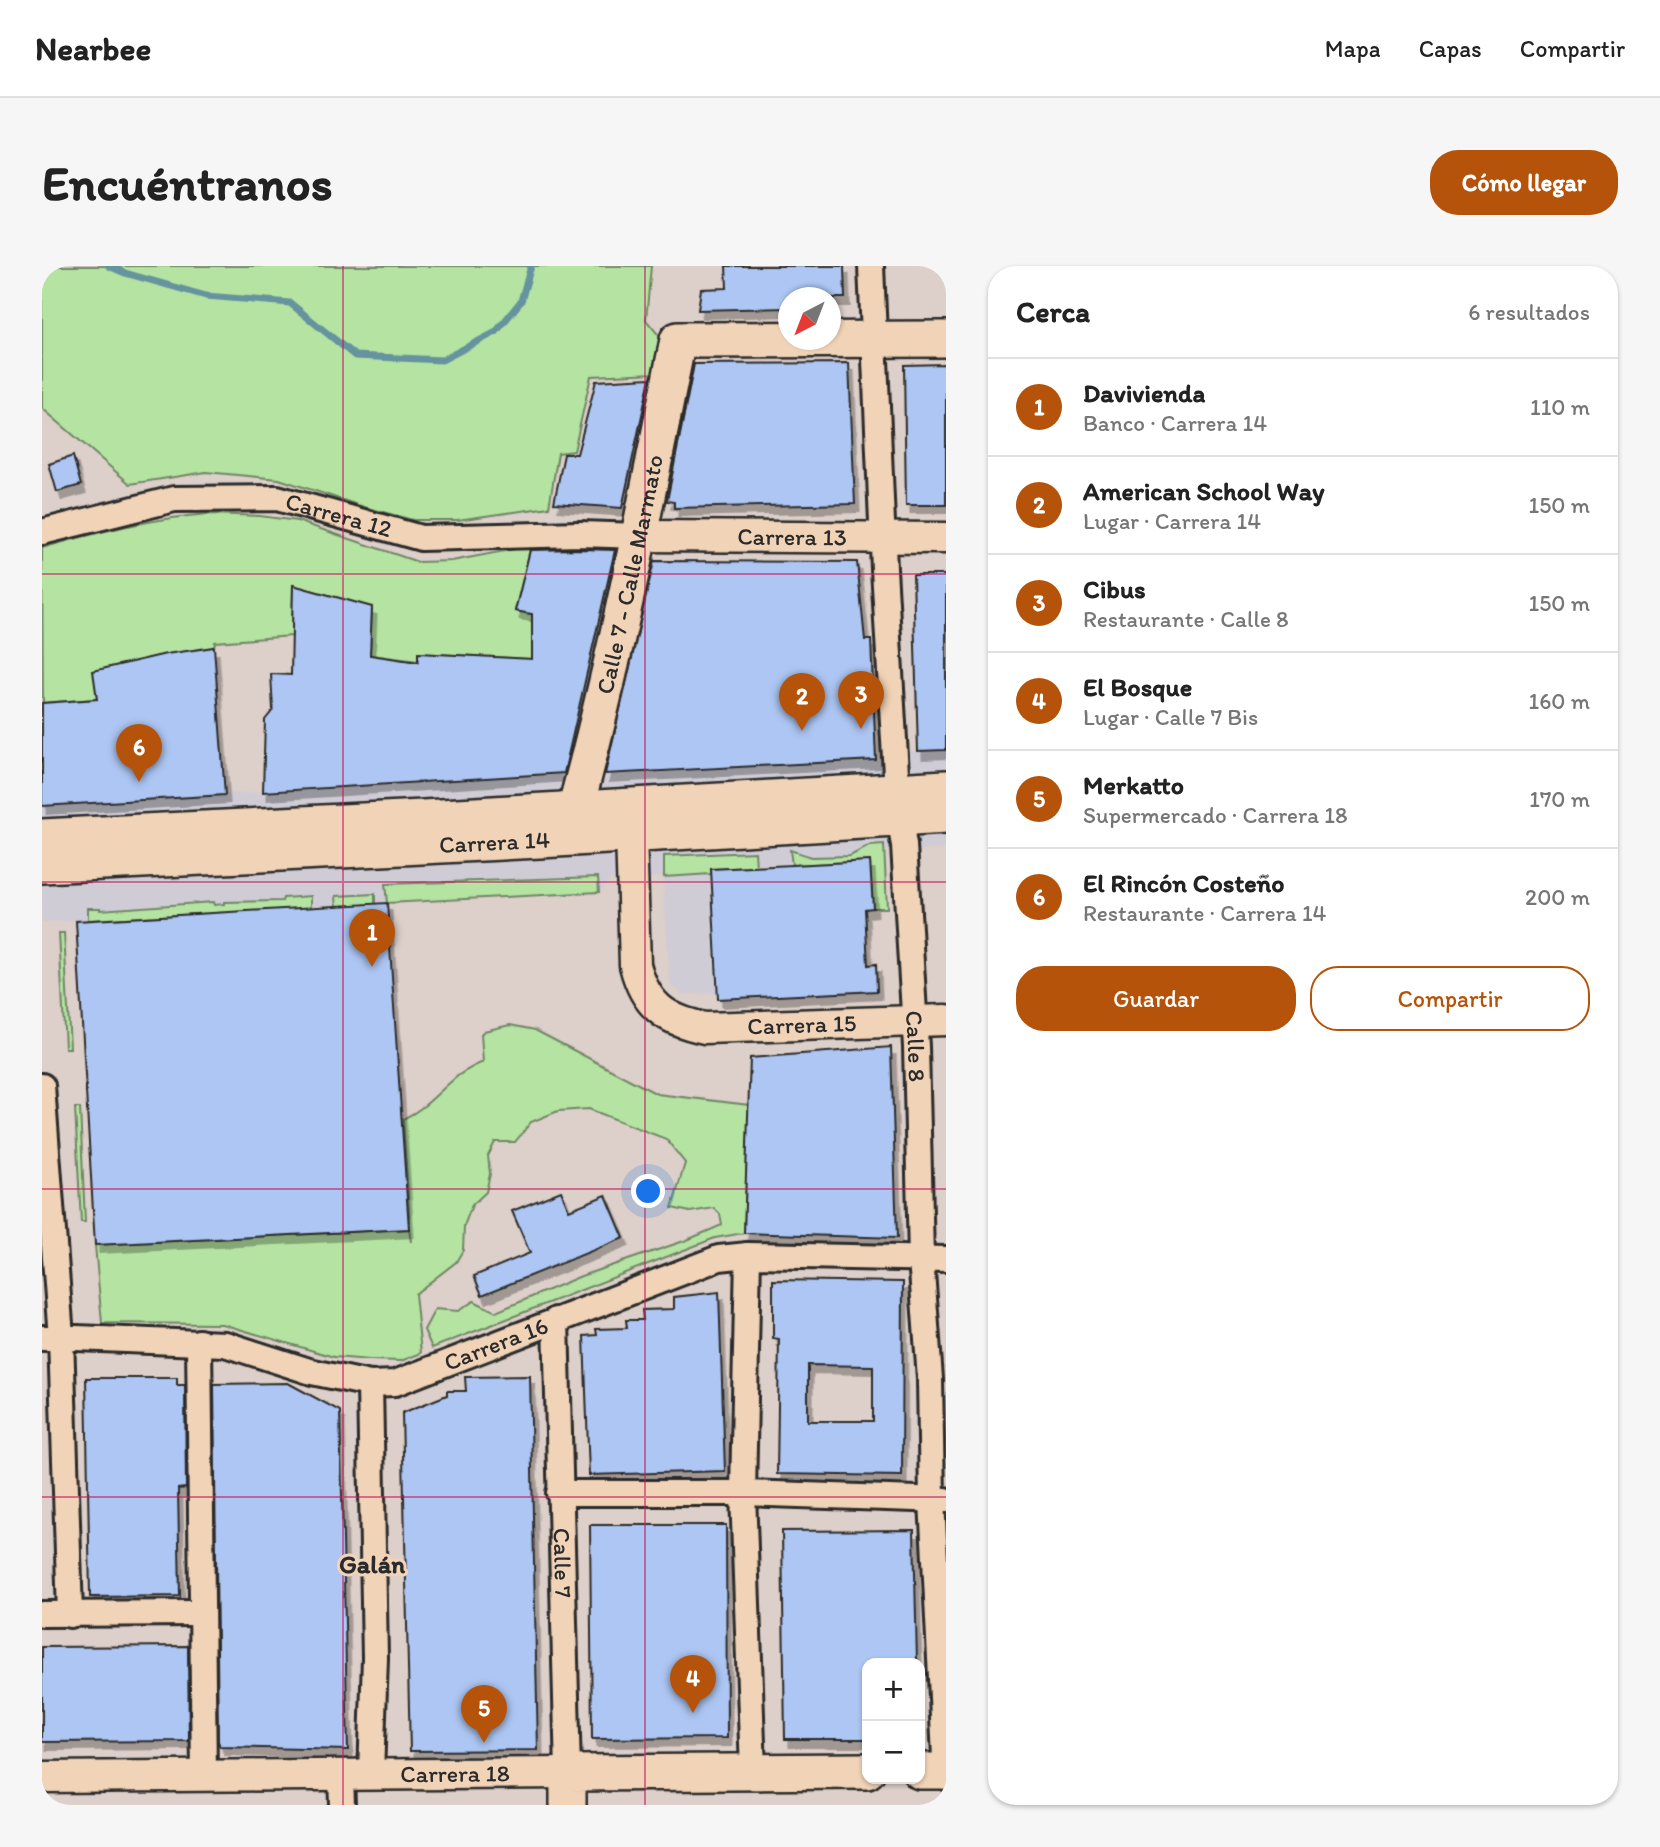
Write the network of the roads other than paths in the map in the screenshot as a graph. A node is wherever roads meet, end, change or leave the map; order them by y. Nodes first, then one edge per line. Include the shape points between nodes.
1 (871, 266) edge
2 (946, 339) edge
3 (874, 340) junction
4 (42, 532) edge
5 (640, 536) junction
6 (882, 538) junction
7 (946, 538) edge
8 (946, 788) edge
9 (898, 804) junction
10 (575, 810) junction
11 (946, 816) edge
12 (631, 834) junction
13 (42, 837) edge
14 (42, 865) edge
15 (914, 1019) junction
16 (946, 1020) edge
17 (42, 1086) edge
18 (748, 1255) junction
19 (921, 1258) junction
20 (946, 1259) edge
21 (556, 1320) junction
22 (51, 1338) edge
23 (199, 1342) junction
24 (370, 1384) junction
25 (559, 1493) junction
26 (743, 1493) junction
27 (939, 1500) edge
28 (201, 1613) junction
29 (42, 1614) edge
30 (70, 1615) junction
31 (754, 1771) junction
32 (862, 1771) edge
33 (939, 1773) edge
34 (341, 1774) junction
35 (371, 1774) junction
36 (204, 1775) junction
37 (42, 1777) edge
38 (568, 1789) edge
39 (342, 1805) edge

1 - 3 street, Calle 8
2 - 3 main road
3 - 5 main road, Calle 7 - Calle Marmato via 678,340
3 - 6 street, Calle 8
4 - 5 street, Carrera 12 via 174,499 277,498 421,538
5 - 6 street, Carrera 13
5 - 10 main road, Calle 7 - Calle Marmato
6 - 7 street, Carrera 13
6 - 9 street, Calle 8
8 - 9 main road, Carrera 14
9 - 10 main road, Carrera 14
9 - 11 main road, Carrera 14
9 - 12 main road, Carrera 14
9 - 15 street, Calle 8
10 - 13 main road, Carrera 14
12 - 14 main road, Carrera 14
12 - 15 street, Carrera 15 via 635,965 648,999 661,1010 705,1028
15 - 16 street, Carrera 15
15 - 19 street, Calle 8
17 - 22 street
18 - 19 street, Carrera 16
18 - 21 street, Carrera 16 via 719,1258
18 - 26 street
19 - 20 street, Carrera 16
19 - 27 street, Calle 8
21 - 24 street, Carrera 16 via 395,1383
21 - 25 street, Calle 7
22 - 23 street, Carrera 16
22 - 30 street
23 - 24 street, Carrera 16 via 225,1344 312,1372
23 - 28 street
24 - 35 street via 375,1658
25 - 26 street
25 - 38 street, Calle 7
26 - 27 street
26 - 31 street
27 - 33 street, Calle 8
28 - 30 street
28 - 36 street
29 - 30 street
31 - 32 main road, Carrera 18
31 - 38 main road, Carrera 18
34 - 35 street, Carrera 18
34 - 36 street, Carrera 18
34 - 39 street
35 - 38 street, Carrera 18
36 - 37 street, Carrera 18

